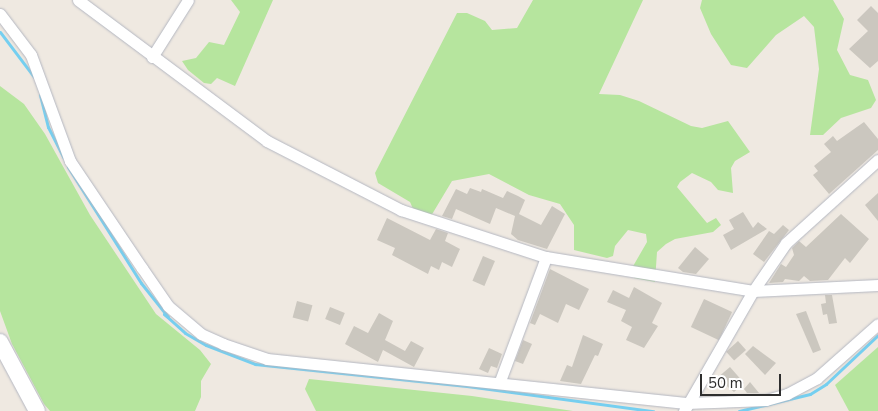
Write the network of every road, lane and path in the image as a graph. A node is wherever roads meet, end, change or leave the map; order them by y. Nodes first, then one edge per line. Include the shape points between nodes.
1 (78, 0) edge
2 (188, 0) edge
3 (0, 14) edge
4 (152, 57) junction
5 (878, 160) edge
6 (546, 257) junction
7 (878, 284) edge
8 (753, 291) junction
9 (878, 324) edge
10 (0, 342) edge
11 (500, 381) junction
12 (685, 408) edge
13 (37, 411) edge

1 - 4 street
2 - 4 street
3 - 11 street via 30,56 70,161 168,306 201,334 267,359
4 - 6 street via 266,141 401,210
5 - 8 street via 786,243
6 - 8 street
6 - 11 street
7 - 8 street
8 - 12 street
9 - 12 street via 817,378 787,394 766,400
10 - 13 main road
11 - 12 street

